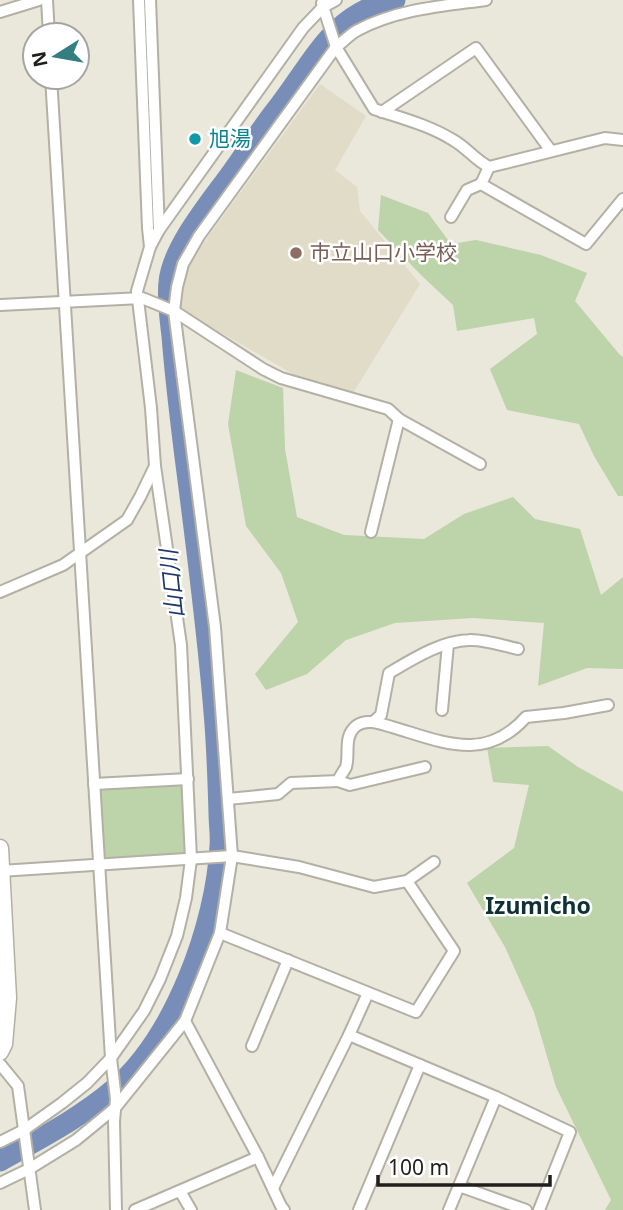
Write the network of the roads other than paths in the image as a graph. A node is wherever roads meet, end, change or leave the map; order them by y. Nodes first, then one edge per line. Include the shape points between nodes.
1 (39, 0) edge
2 (47, 0) edge
3 (139, 0) edge
4 (150, 0) edge
5 (336, 0) edge
6 (486, 0) edge
7 (323, 7) edge
8 (0, 12) edge
9 (48, 21) edge
10 (337, 47) junction
11 (52, 91) edge
12 (382, 112) junction
13 (623, 140) edge
14 (551, 151) junction
15 (489, 167) junction
16 (481, 184) junction
17 (623, 200) edge
18 (451, 217) dead end
19 (159, 230) junction
20 (150, 247) junction
21 (140, 298) junction
22 (65, 302) junction
23 (0, 305) edge
24 (174, 311) junction
25 (399, 419) junction
26 (480, 464) dead end
27 (155, 466) junction
28 (372, 532) dead end
29 (80, 554) junction
30 (0, 592) edge
31 (448, 644) junction
32 (518, 649) dead end
33 (608, 705) dead end
34 (442, 710) dead end
35 (373, 722) junction
36 (425, 767) dead end
37 (188, 779) junction
38 (338, 780) junction
39 (94, 784) junction
40 (228, 799) junction
41 (0, 848) edge
42 (228, 856) junction
43 (193, 859) junction
44 (433, 862) dead end
45 (99, 864) junction
46 (1, 871) edge
47 (407, 881) junction
48 (220, 933) junction
49 (288, 960) junction
50 (368, 993) junction
51 (185, 1021) junction
52 (349, 1035) junction
53 (253, 1046) dead end
54 (0, 1052) edge
55 (111, 1058) junction
56 (0, 1064) edge
57 (420, 1065) junction
58 (496, 1097) junction
59 (116, 1104) junction
60 (24, 1130) junction
61 (0, 1142) edge
62 (258, 1157) junction
63 (29, 1169) junction
64 (0, 1183) edge
65 (459, 1186) junction
66 (273, 1188) junction
67 (180, 1191) junction
68 (36, 1210) edge
69 (116, 1210) edge
70 (135, 1210) edge
71 (191, 1210) edge
72 (284, 1210) edge
73 (359, 1210) edge
74 (449, 1210) edge
75 (526, 1210) edge
76 (539, 1210) edge

1 - 8 street
2 - 9 street
3 - 20 street
4 - 19 street
5 - 7 street
6 - 10 street via 416,9 355,31
7 - 10 street
7 - 19 street via 303,28
10 - 12 street via 374,109
10 - 24 street via 198,236 183,264
11 - 22 street
12 - 14 street via 476,48
12 - 15 street via 436,130
13 - 14 street via 605,138
14 - 15 street
15 - 16 street
16 - 17 street via 586,244
16 - 18 street via 467,190
19 - 20 street
20 - 21 street via 137,291
21 - 22 street
21 - 24 street
21 - 27 street
22 - 23 street
22 - 29 street
24 - 25 street via 281,378 388,409
24 - 40 street via 215,626
25 - 26 street
25 - 28 street
27 - 29 street via 127,520
27 - 37 street via 181,645
29 - 30 street
29 - 39 street
31 - 32 street via 471,639
31 - 34 street
31 - 35 street via 390,673 382,715
33 - 35 street via 526,717 514,730 477,746 446,743
35 - 38 street via 357,726 348,736 346,766
36 - 38 street via 350,785
37 - 39 street
37 - 43 street
38 - 40 street via 291,783 278,794
39 - 45 street
40 - 42 street
41 - 46 main road
42 - 43 street
42 - 47 street via 299,867 374,887
42 - 48 street
43 - 45 street
43 - 55 street via 177,936 160,979
44 - 47 street
45 - 46 street
45 - 55 street
46 - 54 main road via 8,998
47 - 50 street via 454,951 416,1012
48 - 49 street
48 - 51 street
49 - 50 street
49 - 53 street
50 - 52 street
51 - 59 street
51 - 62 street
52 - 57 street
52 - 66 street
55 - 59 street
55 - 60 street via 87,1083
56 - 60 street via 18,1086
57 - 58 street
57 - 73 street
58 - 65 street
58 - 76 street via 570,1132
59 - 63 street via 76,1140
59 - 69 street
60 - 61 street
60 - 63 street
62 - 66 street
62 - 67 street
63 - 64 street
63 - 68 street
65 - 74 street
65 - 75 street
66 - 72 street
67 - 70 street
67 - 71 street

